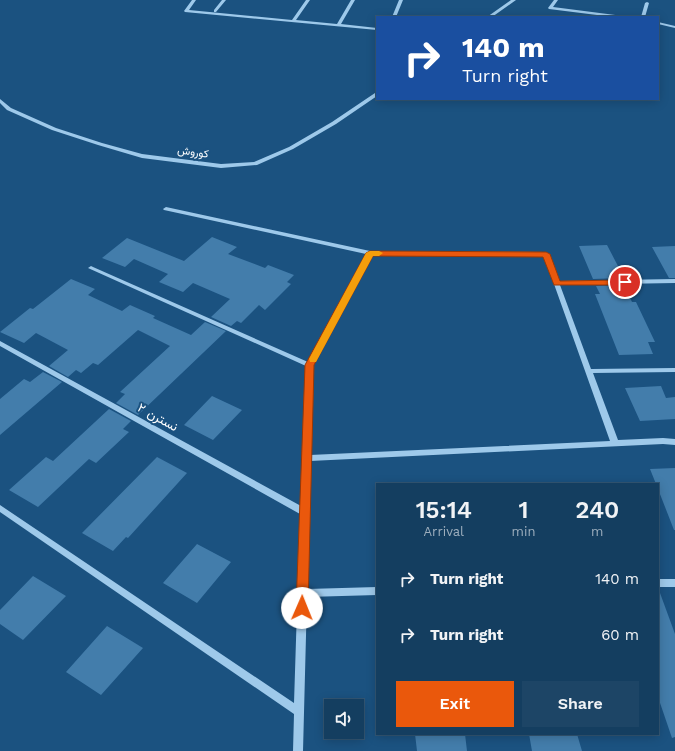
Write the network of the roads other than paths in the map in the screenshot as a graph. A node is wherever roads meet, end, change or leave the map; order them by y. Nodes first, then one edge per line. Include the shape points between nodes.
1 (194, 0) edge
2 (224, 0) edge
3 (308, 0) edge
4 (353, 0) edge
5 (401, 0) edge
6 (514, 0) edge
7 (556, 0) edge
8 (646, 3) dead end
9 (215, 11) dead end
10 (394, 16) edge
11 (490, 16) edge
12 (615, 16) edge
13 (643, 16) edge
14 (294, 20) junction
15 (659, 23) edge
16 (338, 25) junction
17 (675, 27) edge
18 (376, 29) edge
19 (376, 95) edge
20 (0, 100) edge
21 (166, 209) dead end
22 (370, 253) junction
23 (91, 268) dead end
24 (675, 281) edge
25 (556, 284) junction
26 (0, 343) edge
27 (310, 365) junction
28 (675, 370) edge
29 (589, 371) junction
30 (675, 442) edge
31 (615, 443) junction
32 (306, 458) junction
33 (0, 508) edge
34 (304, 512) junction
35 (659, 583) edge
36 (675, 583) edge
37 (376, 591) edge
38 (302, 593) junction
39 (299, 712) junction
40 (298, 751) edge

1 - 14 street via 186,11
2 - 9 street
3 - 14 street
4 - 16 street
5 - 10 street
6 - 11 street
7 - 12 street via 550,8
8 - 13 street
14 - 16 street
15 - 17 street
16 - 18 street
19 - 20 street, کوروش via 291,148 255,164 221,166 142,156 100,144 8,109
21 - 22 street
22 - 25 street via 546,254
22 - 27 street
23 - 27 street
24 - 25 street
25 - 29 street
26 - 34 street, نسترن ۲
27 - 32 street
28 - 29 street
29 - 31 street
30 - 31 street
31 - 32 street
32 - 34 street
33 - 39 street
34 - 38 street
35 - 36 street
37 - 38 street
38 - 39 street
39 - 40 street

